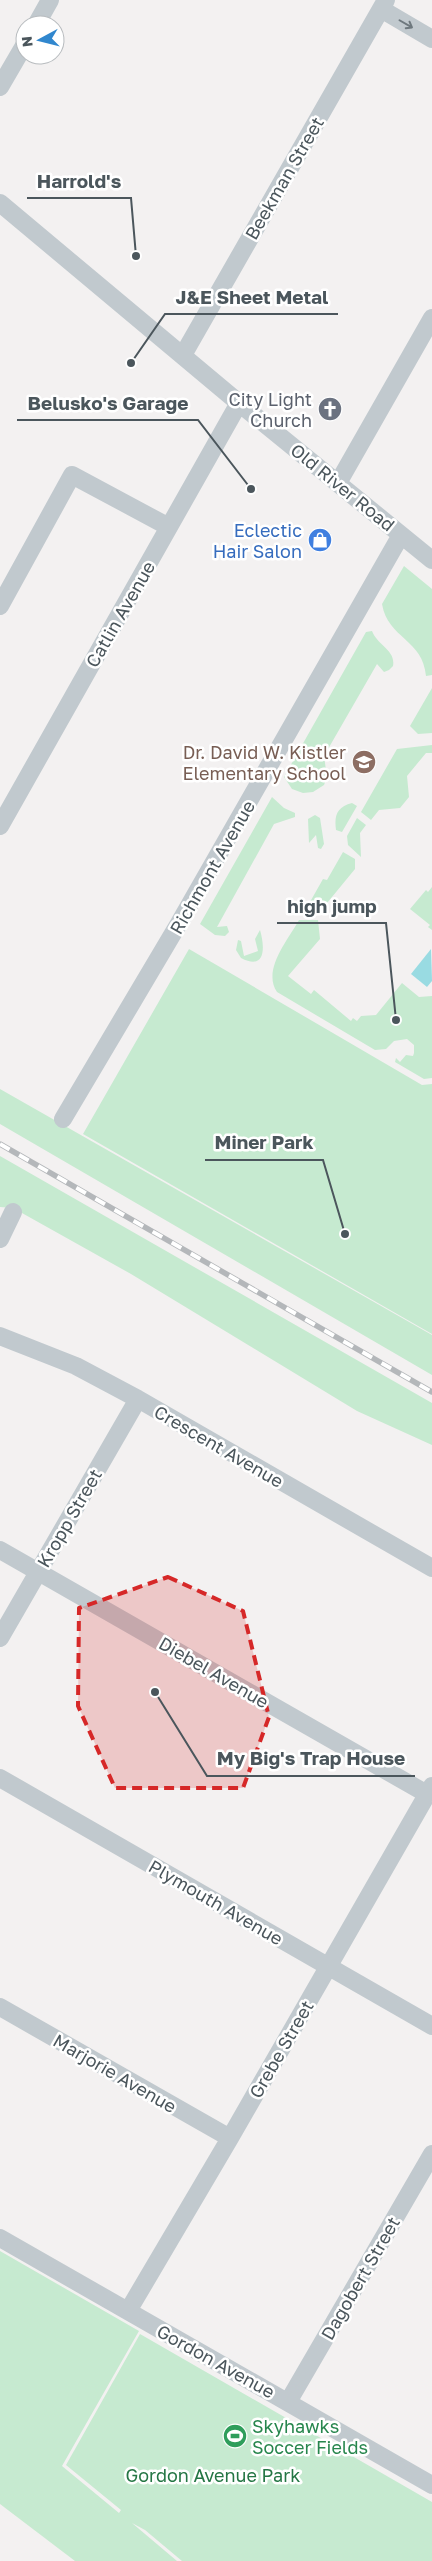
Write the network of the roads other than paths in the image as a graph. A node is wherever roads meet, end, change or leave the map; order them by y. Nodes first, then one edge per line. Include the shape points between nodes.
1 (50, 0) edge
2 (383, 4) edge
3 (42, 15) edge
4 (432, 38) edge
5 (15, 61) edge
6 (0, 87) edge
7 (0, 203) edge
8 (432, 318) edge
9 (183, 355) junction
10 (239, 403) junction
11 (338, 483) junction
12 (169, 527) junction
13 (401, 535) junction
14 (432, 560) edge
15 (0, 606) edge
16 (0, 826) edge
17 (63, 1119) dead end
18 (13, 1212) dead end
19 (0, 1239) edge
20 (0, 1336) edge
21 (138, 1399) junction
22 (0, 1550) edge
23 (432, 1568) edge
24 (38, 1572) junction
25 (0, 1638) edge
26 (0, 1778) edge
27 (430, 1790) edge
28 (329, 1966) junction
29 (0, 2007) edge
30 (432, 2026) edge
31 (230, 2138) junction
32 (432, 2154) edge
33 (0, 2238) edge
34 (128, 2311) junction
35 (288, 2402) junction
36 (432, 2485) edge

1 - 3 street
2 -> 4 street
2 - 9 street, Beekman Street
5 - 6 street
7 - 9 street, Old River Road
8 - 11 street
9 - 10 street, Old River Road
10 - 11 street, Old River Road
10 - 12 street, Catlin Avenue
11 - 13 street, Old River Road
12 - 15 street via 72,475
12 - 16 street, Catlin Avenue
13 - 14 street, Old River Road
13 - 17 street, Richmont Avenue
18 - 19 street
20 - 21 street, Crescent Avenue via 69,1362
21 - 23 street, Crescent Avenue
21 - 24 street, Kropp Street
22 - 24 street, Diebel Avenue
24 - 25 street, Kropp Street
24 - 27 street, Diebel Avenue
26 - 28 street, Plymouth Avenue
27 - 28 street, Grebe Street
28 - 30 street, Plymouth Avenue
28 - 31 street, Grebe Street
29 - 31 street, Marjorie Avenue
31 - 34 street, Grebe Street
32 - 35 street, Dagobert Street
33 - 34 street, Gordon Avenue
34 - 35 street, Gordon Avenue
35 - 36 street, Gordon Avenue

